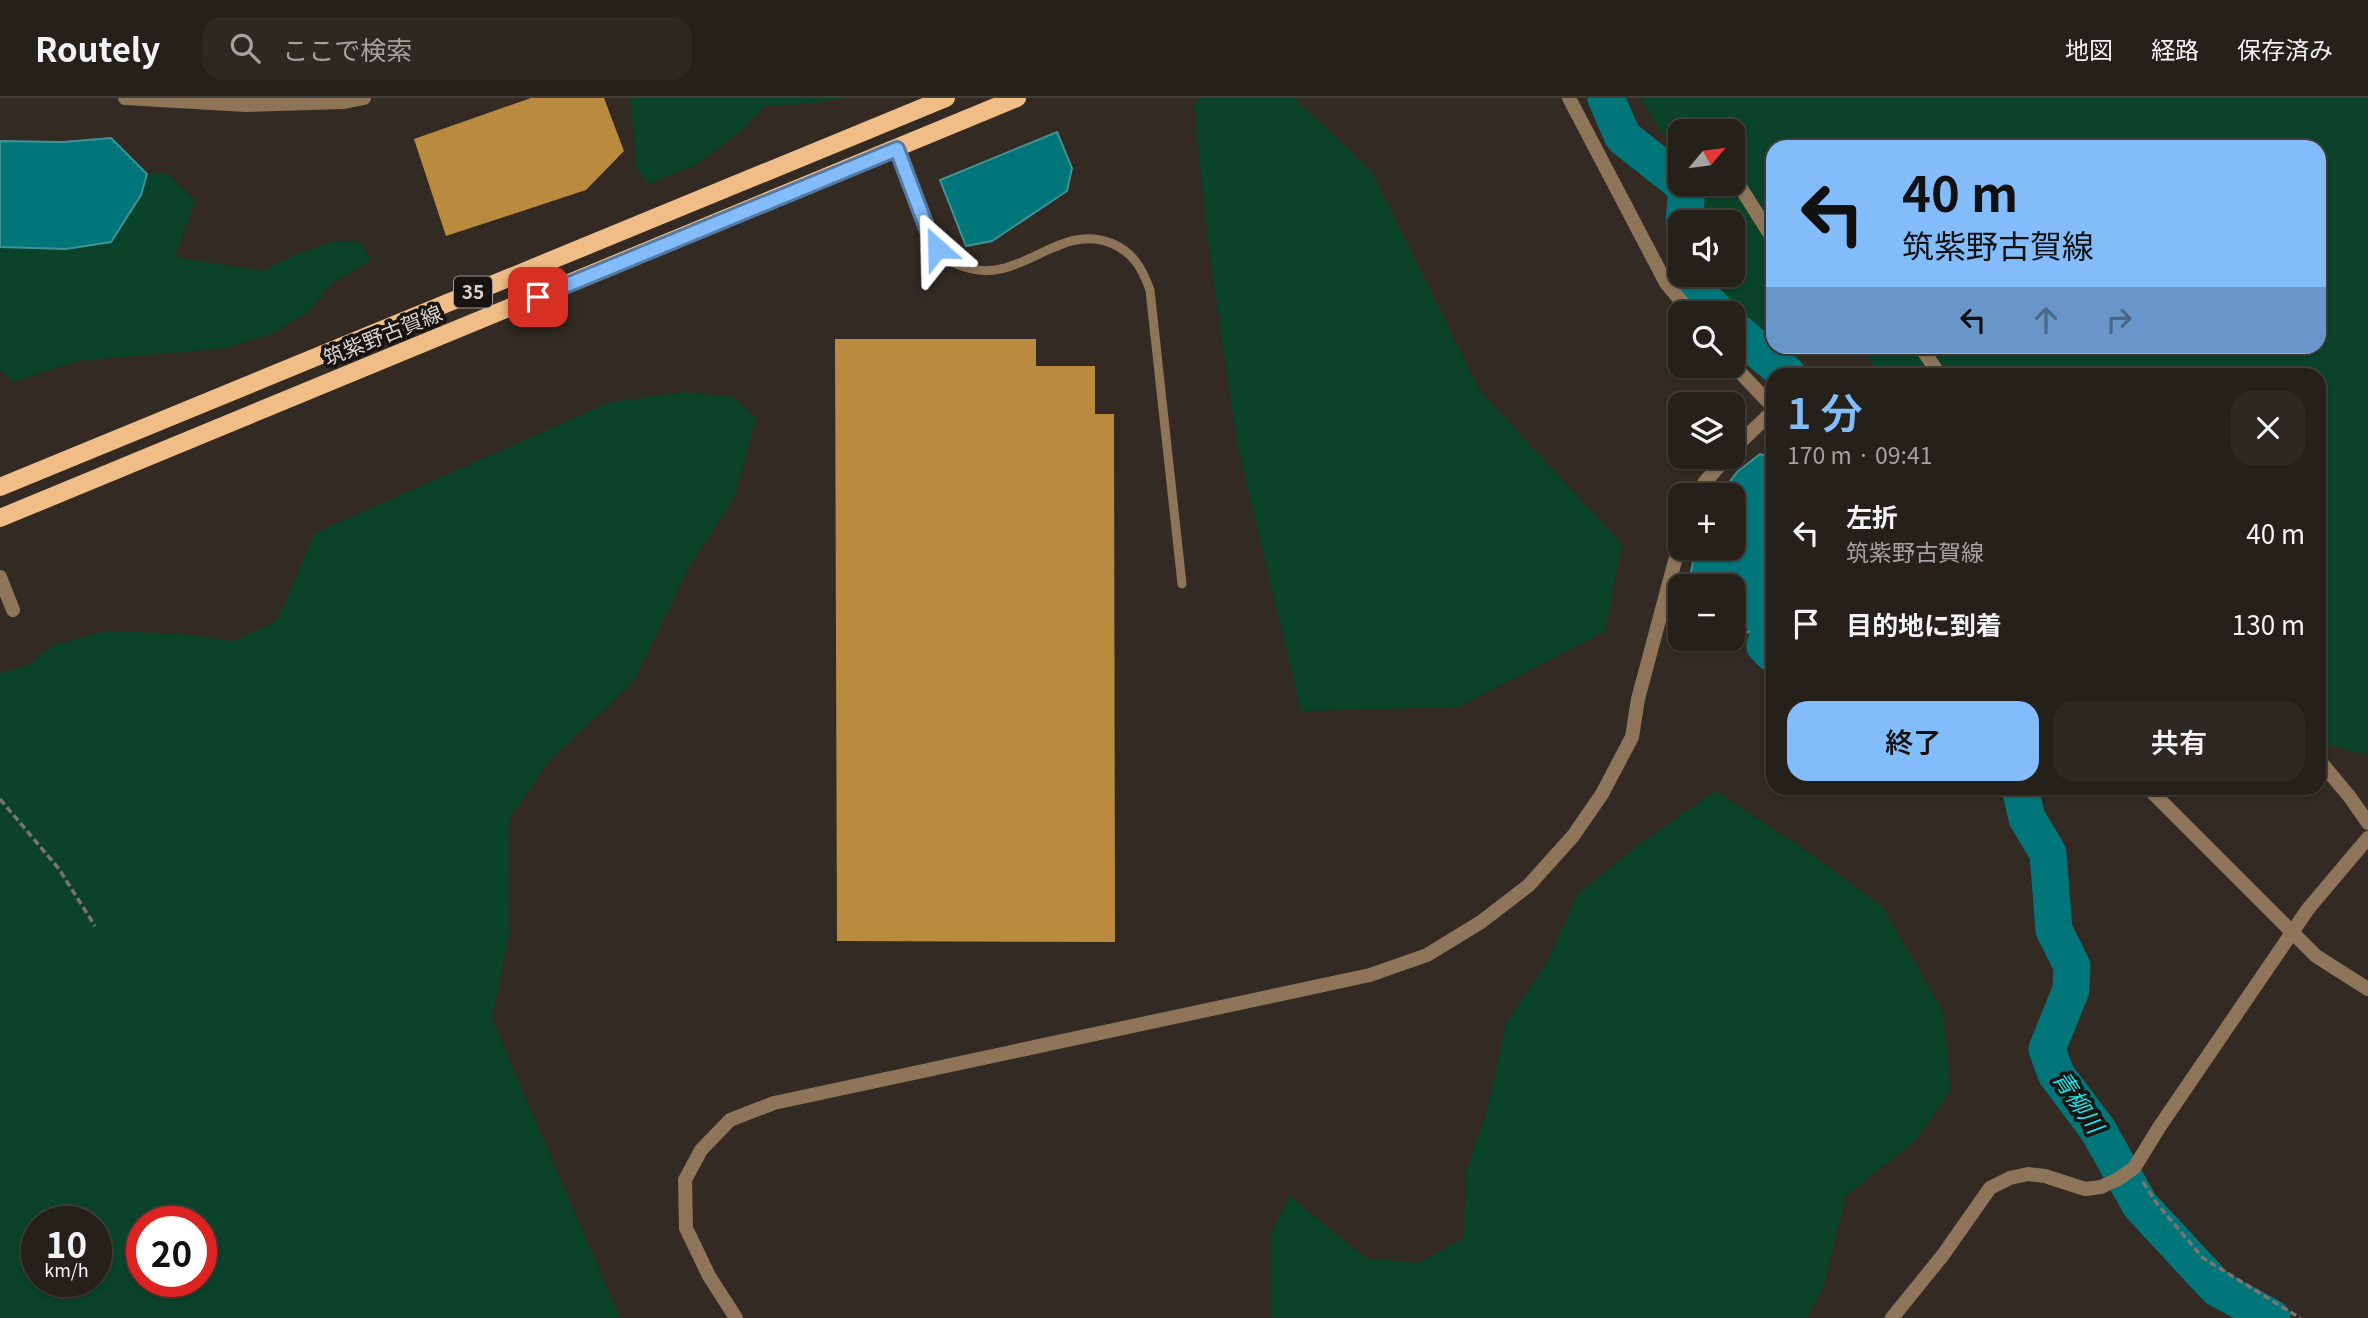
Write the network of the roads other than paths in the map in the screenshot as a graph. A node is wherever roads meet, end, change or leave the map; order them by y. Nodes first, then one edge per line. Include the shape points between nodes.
1 (125, 98) edge
2 (364, 98) edge
3 (946, 98) edge
4 (1017, 98) edge
5 (1569, 98) edge
6 (897, 149) junction
7 (1745, 195) edge
8 (1766, 228) edge
9 (1681, 301) edge
10 (1745, 378) edge
11 (1766, 401) edge
12 (1766, 416) edge
13 (1745, 437) edge
14 (1716, 469) edge
15 (1704, 483) edge
16 (0, 487) edge
17 (0, 518) edge
18 (1675, 560) edge
19 (0, 577) edge
20 (1182, 584) dead end
21 (13, 610) dead end
22 (2326, 768) edge
23 (2155, 795) edge
24 (2368, 823) edge
25 (2368, 838) edge
26 (2292, 932) junction
27 (2368, 989) edge
28 (736, 1318) edge
29 (1892, 1318) edge

1 - 2 street via 246,105
3 - 16 main road, 筑紫野古賀線 / 35
4 - 6 main road, 筑紫野古賀線 / 35
5 - 9 street via 1666,283
6 - 17 main road, 筑紫野古賀線 / 35
6 - 20 lane via 926,226 937,248 952,262 977,270 1005,269 1073,239 1098,238 1125,248 1141,267 1150,290
7 - 8 street
10 - 11 street
12 - 13 street
14 - 15 street
18 - 28 street via 1632,737 1602,794 1529,886 1427,955 1370,975 774,1103 730,1120 701,1150 685,1180 685,1228
19 - 21 street
22 - 24 street
23 - 26 street
25 - 26 street
26 - 27 street via 2316,956
26 - 29 street via 2134,1168 2101,1187 2085,1189 2028,1174 1990,1188

